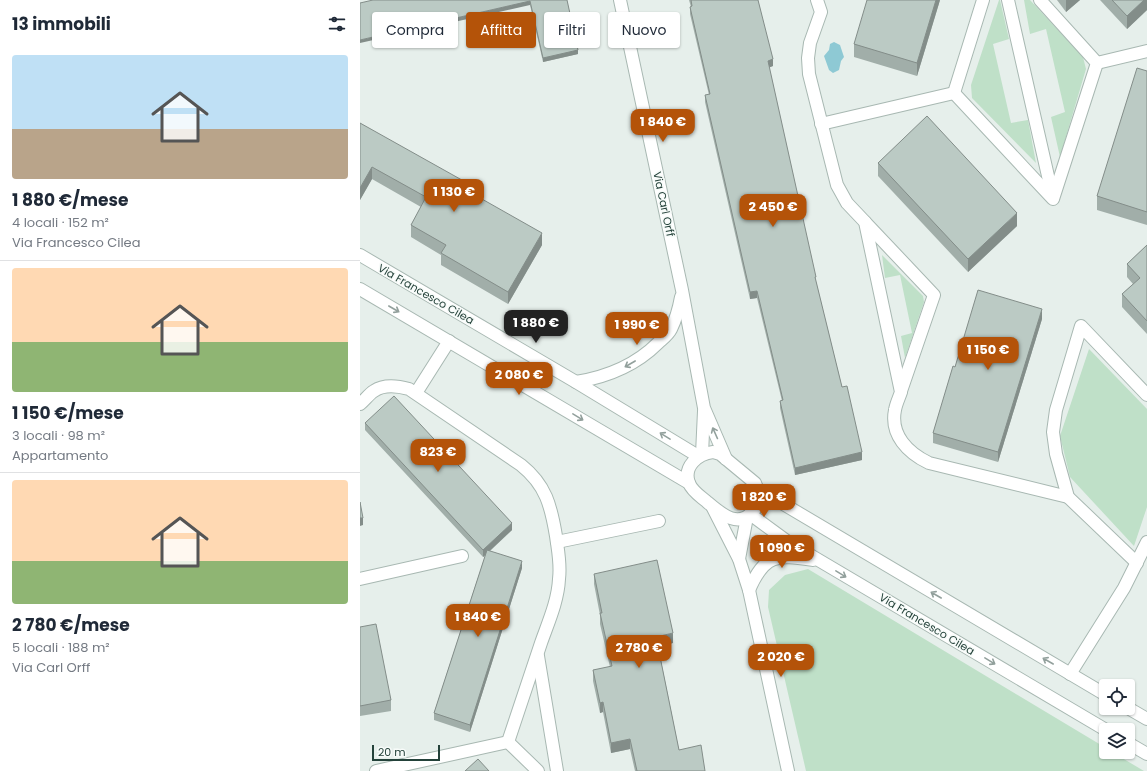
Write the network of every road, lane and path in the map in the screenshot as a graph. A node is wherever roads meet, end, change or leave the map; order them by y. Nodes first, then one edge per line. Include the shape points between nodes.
1 (620, 0) edge
2 (817, 0) edge
3 (824, 0) edge
4 (983, 0) edge
5 (1008, 0) edge
6 (1040, 0) edge
7 (820, 12) junction
8 (1147, 52) edge
9 (1097, 63) junction
10 (954, 93) junction
11 (822, 124) junction
12 (1053, 199) junction
13 (865, 222) junction
14 (360, 255) edge
15 (360, 289) edge
16 (682, 290) junction
17 (449, 341) junction
18 (576, 382) junction
19 (900, 392) junction
20 (416, 393) junction
21 (1147, 395) edge
22 (360, 404) edge
23 (704, 408) junction
24 (700, 455) junction
25 (726, 459) junction
26 (689, 483) junction
27 (758, 489) junction
28 (1068, 496) junction
29 (713, 508) junction
30 (749, 516) junction
31 (659, 521) dead end
32 (557, 542) junction
33 (1147, 542) edge
34 (462, 556) dead end
35 (739, 559) junction
36 (819, 560) junction
37 (1137, 563) junction
38 (360, 579) edge
39 (749, 590) junction
40 (538, 655) junction
41 (1070, 674) junction
42 (1099, 691) edge
43 (1135, 712) edge
44 (1147, 719) edge
45 (1099, 726) edge
46 (508, 742) junction
47 (1135, 747) edge
48 (1147, 754) edge
49 (376, 771) edge
50 (538, 771) edge
51 (557, 771) edge
52 (788, 771) edge

1 - 16 street, Via Carl Orff
2 - 7 street
3 - 7 street
4 - 10 street
5 - 12 street
6 - 9 street
7 - 11 street via 808,58 809,74
8 - 9 street
9 - 12 street
10 - 11 street
10 - 12 street
11 - 13 street via 840,192
13 - 19 street
13 - 19 street via 934,295
14 - 18 street, Via Francesco Cilea
15 -> 17 street
16 -> 18 street via 678,313 670,331 656,346 618,371
16 - 23 street, Via Carl Orff
17 - 20 street
17 -> 26 street
24 -> 18 street, Via Francesco Cilea
19 - 28 street via 894,418 896,428 907,449 921,459 938,466
20 - 22 street via 400,386 380,388 374,390
20 - 32 street via 521,464 535,477 550,506
21 - 28 street via 1081,326 1056,410 1053,432 1056,454
23 - 24 street, Via Carl Orff
25 -> 23 street, Via Carl Orff
24 - 25 street, Via Francesco Cilea via 713,452
24 - 26 street via 689,468
25 - 27 street, Via Francesco Cilea via 751,479
26 - 29 street
27 - 30 street via 756,508
41 -> 27 street, Via Francesco Cilea
28 - 37 street
29 - 30 street via 729,519
29 - 35 street
30 - 35 street
30 - 36 street, Via Francesco Cilea
31 - 32 street
32 - 40 street via 559,580 553,609
33 - 37 street
34 - 38 street
35 - 39 street
36 - 39 street via 785,556 773,559 760,569
36 -> 45 street, Via Francesco Cilea
37 - 41 street
39 - 52 street
40 - 46 street
40 - 51 street
41 - 42 street, Via Francesco Cilea
43 - 44 street
46 - 49 street
46 - 50 street
47 - 48 street

